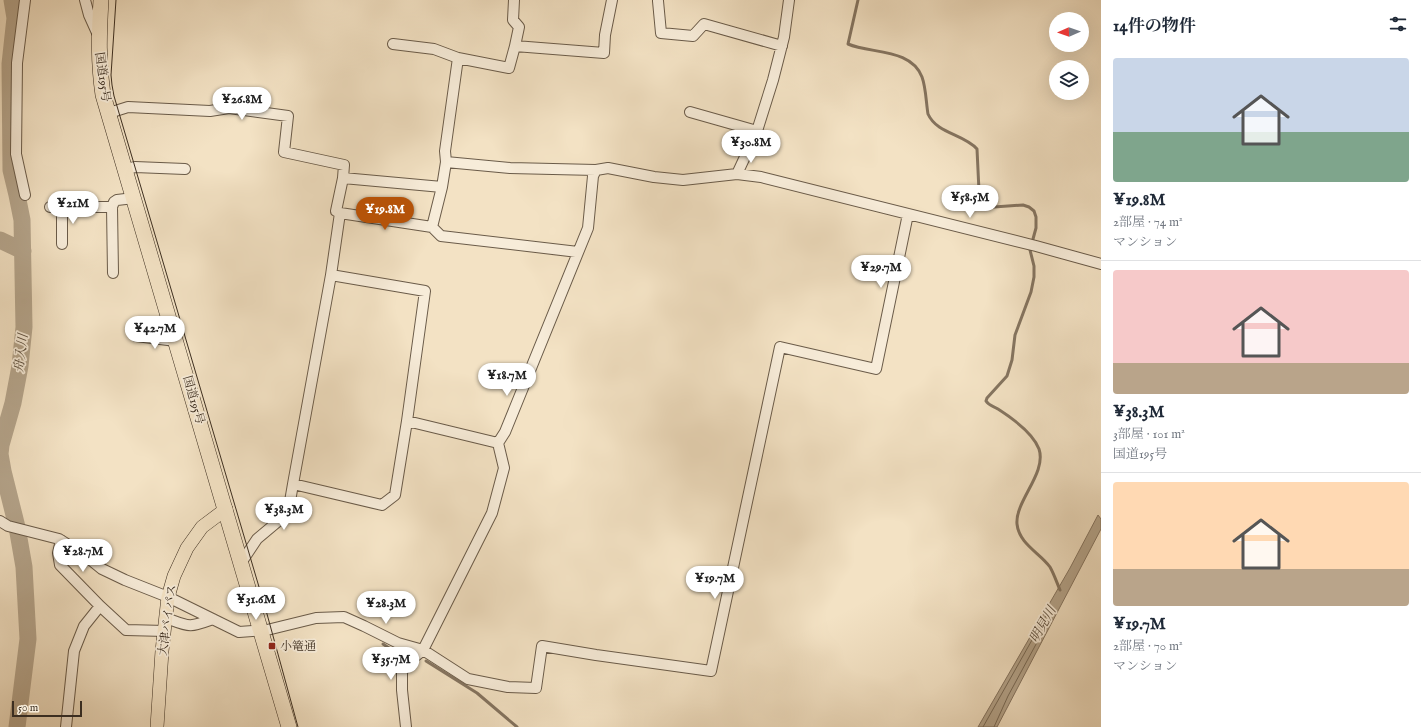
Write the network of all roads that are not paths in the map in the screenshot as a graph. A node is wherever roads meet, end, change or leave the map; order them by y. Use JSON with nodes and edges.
{"nodes":[{"id":1,"x":25,"y":0,"type":"edge"},
{"id":2,"x":85,"y":0,"type":"edge"},
{"id":3,"x":101,"y":0,"type":"edge"},
{"id":4,"x":514,"y":0,"type":"edge"},
{"id":5,"x":612,"y":0,"type":"edge"},
{"id":6,"x":789,"y":0,"type":"edge"},
{"id":7,"x":658,"y":1,"type":"edge"},
{"id":8,"x":98,"y":37,"type":"junction"},
{"id":9,"x":393,"y":44,"type":"dead end"},
{"id":10,"x":516,"y":46,"type":"junction"},
{"id":11,"x":782,"y":46,"type":"junction"},
{"id":12,"x":458,"y":58,"type":"junction"},
{"id":13,"x":690,"y":112,"type":"dead end"},
{"id":14,"x":109,"y":113,"type":"junction"},
{"id":15,"x":757,"y":131,"type":"junction"},
{"id":16,"x":446,"y":162,"type":"junction"},
{"id":17,"x":126,"y":169,"type":"junction"},
{"id":18,"x":185,"y":170,"type":"dead end"},
{"id":19,"x":596,"y":170,"type":"junction"},
{"id":20,"x":737,"y":174,"type":"junction"},
{"id":21,"x":343,"y":178,"type":"junction"},
{"id":22,"x":442,"y":187,"type":"junction"},
{"id":23,"x":25,"y":195,"type":"dead end"},
{"id":24,"x":134,"y":198,"type":"junction"},
{"id":25,"x":112,"y":207,"type":"junction"},
{"id":26,"x":50,"y":208,"type":"dead end"},
{"id":27,"x":62,"y":208,"type":"junction"},
{"id":28,"x":340,"y":213,"type":"junction"},
{"id":29,"x":908,"y":214,"type":"junction"},
{"id":30,"x":432,"y":227,"type":"junction"},
{"id":31,"x":62,"y":244,"type":"dead end"},
{"id":32,"x":578,"y":252,"type":"junction"},
{"id":33,"x":1101,"y":264,"type":"edge"},
{"id":34,"x":114,"y":273,"type":"dead end"},
{"id":35,"x":331,"y":275,"type":"junction"},
{"id":36,"x":136,"y":336,"type":"dead end"},
{"id":37,"x":176,"y":341,"type":"junction"},
{"id":38,"x":407,"y":421,"type":"junction"},
{"id":39,"x":498,"y":443,"type":"junction"},
{"id":40,"x":293,"y":484,"type":"junction"},
{"id":41,"x":226,"y":509,"type":"junction"},
{"id":42,"x":4,"y":524,"type":"edge"},
{"id":43,"x":61,"y":540,"type":"junction"},
{"id":44,"x":241,"y":563,"type":"junction"},
{"id":45,"x":168,"y":597,"type":"junction"},
{"id":46,"x":100,"y":606,"type":"junction"},
{"id":47,"x":166,"y":618,"type":"junction"},
{"id":48,"x":213,"y":619,"type":"junction"},
{"id":49,"x":165,"y":631,"type":"junction"},
{"id":50,"x":261,"y":632,"type":"junction"},
{"id":51,"x":423,"y":650,"type":"junction"},
{"id":52,"x":66,"y":727,"type":"edge"},
{"id":53,"x":157,"y":727,"type":"edge"},
{"id":54,"x":289,"y":727,"type":"edge"},
{"id":55,"x":406,"y":727,"type":"edge"}],
"edges":[{"from":1,"to":23,"type":"street"},
{"from":2,"to":8,"type":"street"},
{"from":3,"to":8,"type":"highway","name":"国道195号"},
{"from":4,"to":10,"type":"street"},
{"from":5,"to":10,"type":"street"},
{"from":6,"to":11,"type":"street"},
{"from":7,"to":11,"type":"street"},
{"from":8,"to":14,"type":"highway","name":"国道195号"},
{"from":9,"to":12,"type":"street"},
{"from":10,"to":12,"type":"street"},
{"from":11,"to":15,"type":"street"},
{"from":12,"to":16,"type":"street"},
{"from":13,"to":15,"type":"street"},
{"from":14,"to":17,"type":"highway","name":"国道195号"},
{"from":14,"to":21,"type":"street"},
{"from":15,"to":20,"type":"street"},
{"from":16,"to":19,"type":"street"},
{"from":16,"to":22,"type":"street"},
{"from":17,"to":18,"type":"street"},
{"from":17,"to":24,"type":"highway","name":"国道195号"},
{"from":19,"to":20,"type":"street"},
{"from":19,"to":32,"type":"street"},
{"from":20,"to":29,"type":"street"},
{"from":21,"to":22,"type":"street"},
{"from":21,"to":28,"type":"street"},
{"from":22,"to":30,"type":"street"},
{"from":24,"to":25,"type":"street"},
{"from":24,"to":37,"type":"highway","name":"国道195号"},
{"from":25,"to":27,"type":"street"},
{"from":25,"to":34,"type":"street"},
{"from":26,"to":27,"type":"street"},
{"from":27,"to":31,"type":"street"},
{"from":28,"to":30,"type":"street"},
{"from":28,"to":35,"type":"street"},
{"from":29,"to":33,"type":"street"},
{"from":29,"to":51,"type":"street"},
{"from":30,"to":32,"type":"street"},
{"from":32,"to":39,"type":"street"},
{"from":35,"to":38,"type":"street"},
{"from":35,"to":40,"type":"street"},
{"from":36,"to":37,"type":"street"},
{"from":37,"to":41,"type":"highway","name":"国道195号"},
{"from":38,"to":39,"type":"street"},
{"from":38,"to":40,"type":"street"},
{"from":39,"to":51,"type":"street"},
{"from":40,"to":44,"type":"street"},
{"from":41,"to":44,"type":"highway","name":"国道195号"},
{"from":41,"to":45,"type":"main road","name":"大津バイパス"},
{"from":42,"to":43,"type":"street"},
{"from":43,"to":45,"type":"street"},
{"from":43,"to":46,"type":"street"},
{"from":44,"to":50,"type":"highway","name":"国道195号"},
{"from":45,"to":47,"type":"main road","name":"大津バイパス"},
{"from":45,"to":48,"type":"street"},
{"from":46,"to":49,"type":"street"},
{"from":46,"to":52,"type":"street"},
{"from":47,"to":48,"type":"street"},
{"from":47,"to":49,"type":"main road","name":"大津バイパス"},
{"from":48,"to":50,"type":"street"},
{"from":49,"to":53,"type":"main road","name":"大津バイパス"},
{"from":50,"to":51,"type":"street"},
{"from":50,"to":54,"type":"highway","name":"国道195号"},
{"from":51,"to":55,"type":"street"}]}
